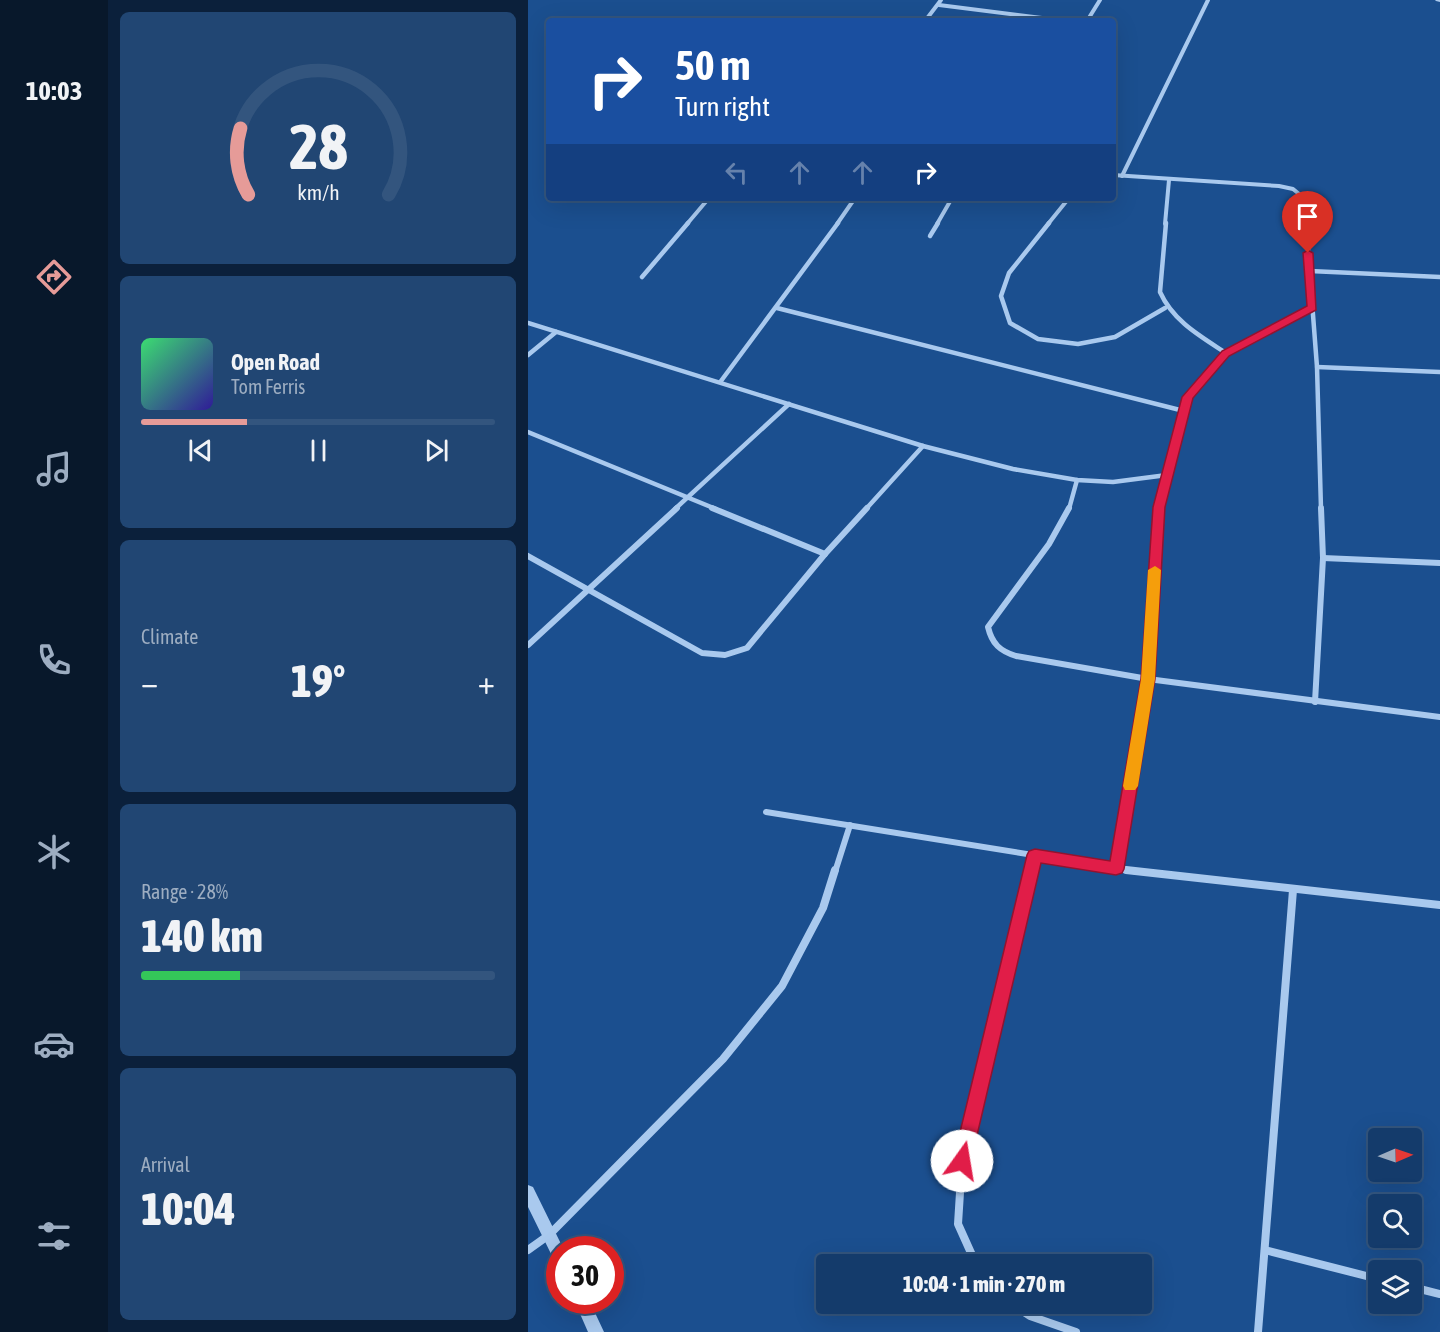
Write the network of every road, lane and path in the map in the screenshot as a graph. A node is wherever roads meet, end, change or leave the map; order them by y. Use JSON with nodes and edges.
{"nodes":[{"id":1,"x":1100,"y":0,"type":"edge"},
{"id":2,"x":1208,"y":0,"type":"edge"},
{"id":3,"x":940,"y":2,"type":"edge"},
{"id":4,"x":927,"y":18,"type":"edge"},
{"id":5,"x":1046,"y":18,"type":"edge"},
{"id":6,"x":1089,"y":18,"type":"edge"},
{"id":7,"x":1116,"y":175,"type":"edge"},
{"id":8,"x":1122,"y":176,"type":"junction"},
{"id":9,"x":1168,"y":180,"type":"junction"},
{"id":10,"x":705,"y":201,"type":"edge"},
{"id":11,"x":853,"y":201,"type":"edge"},
{"id":12,"x":950,"y":201,"type":"edge"},
{"id":13,"x":1067,"y":201,"type":"edge"},
{"id":14,"x":930,"y":236,"type":"dead end"},
{"id":15,"x":1310,"y":271,"type":"junction"},
{"id":16,"x":642,"y":277,"type":"dead end"},
{"id":17,"x":1440,"y":277,"type":"edge"},
{"id":18,"x":1312,"y":307,"type":"junction"},
{"id":19,"x":777,"y":308,"type":"junction"},
{"id":20,"x":1165,"y":308,"type":"junction"},
{"id":21,"x":528,"y":323,"type":"edge"},
{"id":22,"x":556,"y":332,"type":"junction"},
{"id":23,"x":1226,"y":353,"type":"junction"},
{"id":24,"x":528,"y":355,"type":"edge"},
{"id":25,"x":1317,"y":367,"type":"junction"},
{"id":26,"x":1440,"y":372,"type":"edge"},
{"id":27,"x":721,"y":381,"type":"junction"},
{"id":28,"x":789,"y":404,"type":"junction"},
{"id":29,"x":1184,"y":411,"type":"junction"},
{"id":30,"x":528,"y":432,"type":"edge"},
{"id":31,"x":923,"y":446,"type":"junction"},
{"id":32,"x":1167,"y":475,"type":"junction"},
{"id":33,"x":1077,"y":480,"type":"junction"},
{"id":34,"x":688,"y":499,"type":"junction"},
{"id":35,"x":825,"y":554,"type":"junction"},
{"id":36,"x":528,"y":556,"type":"edge"},
{"id":37,"x":1323,"y":558,"type":"junction"},
{"id":38,"x":1440,"y":563,"type":"edge"},
{"id":39,"x":590,"y":589,"type":"junction"},
{"id":40,"x":528,"y":645,"type":"edge"},
{"id":41,"x":1148,"y":679,"type":"junction"},
{"id":42,"x":1315,"y":702,"type":"junction"},
{"id":43,"x":1440,"y":717,"type":"edge"},
{"id":44,"x":766,"y":812,"type":"dead end"},
{"id":45,"x":850,"y":825,"type":"junction"},
{"id":46,"x":1035,"y":855,"type":"junction"},
{"id":47,"x":1116,"y":869,"type":"junction"},
{"id":48,"x":1293,"y":890,"type":"junction"},
{"id":49,"x":1440,"y":904,"type":"edge"},
{"id":50,"x":528,"y":1192,"type":"edge"},
{"id":51,"x":549,"y":1235,"type":"junction"},
{"id":52,"x":528,"y":1250,"type":"edge"},
{"id":53,"x":1265,"y":1250,"type":"junction"},
{"id":54,"x":972,"y":1254,"type":"edge"},
{"id":55,"x":1368,"y":1276,"type":"edge"},
{"id":56,"x":1422,"y":1290,"type":"edge"},
{"id":57,"x":1440,"y":1294,"type":"edge"},
{"id":58,"x":588,"y":1314,"type":"edge"},
{"id":59,"x":1027,"y":1314,"type":"edge"},
{"id":60,"x":596,"y":1332,"type":"edge"},
{"id":61,"x":1076,"y":1332,"type":"edge"},
{"id":62,"x":1258,"y":1332,"type":"edge"}],
"edges":[{"from":1,"to":6,"type":"street"},
{"from":2,"to":8,"type":"street"},
{"from":3,"to":4,"type":"street"},
{"from":3,"to":5,"type":"street"},
{"from":7,"to":8,"type":"street"},
{"from":8,"to":9,"type":"street"},
{"from":9,"to":15,"type":"street"},
{"from":9,"to":20,"type":"street"},
{"from":10,"to":16,"type":"street"},
{"from":11,"to":19,"type":"street"},
{"from":12,"to":14,"type":"street"},
{"from":13,"to":20,"type":"street"},
{"from":15,"to":17,"type":"street"},
{"from":15,"to":18,"type":"street"},
{"from":18,"to":23,"type":"street"},
{"from":18,"to":25,"type":"street"},
{"from":19,"to":27,"type":"street"},
{"from":19,"to":29,"type":"street"},
{"from":20,"to":23,"type":"street"},
{"from":21,"to":22,"type":"street"},
{"from":22,"to":24,"type":"street"},
{"from":22,"to":27,"type":"street"},
{"from":23,"to":29,"type":"street"},
{"from":25,"to":26,"type":"street"},
{"from":25,"to":37,"type":"street"},
{"from":27,"to":28,"type":"street"},
{"from":28,"to":31,"type":"street"},
{"from":28,"to":34,"type":"street"},
{"from":29,"to":32,"type":"street"},
{"from":30,"to":34,"type":"street"},
{"from":31,"to":33,"type":"street"},
{"from":31,"to":35,"type":"street"},
{"from":32,"to":33,"type":"street"},
{"from":32,"to":41,"type":"street"},
{"from":33,"to":41,"type":"street"},
{"from":34,"to":35,"type":"street"},
{"from":34,"to":39,"type":"street"},
{"from":35,"to":39,"type":"street"},
{"from":36,"to":39,"type":"street"},
{"from":37,"to":38,"type":"street"},
{"from":37,"to":42,"type":"street"},
{"from":39,"to":40,"type":"street"},
{"from":41,"to":42,"type":"street"},
{"from":41,"to":47,"type":"street"},
{"from":42,"to":43,"type":"street"},
{"from":44,"to":45,"type":"street"},
{"from":45,"to":46,"type":"street"},
{"from":45,"to":51,"type":"street"},
{"from":46,"to":47,"type":"street"},
{"from":46,"to":54,"type":"street"},
{"from":47,"to":48,"type":"street"},
{"from":48,"to":49,"type":"street"},
{"from":48,"to":53,"type":"street"},
{"from":50,"to":51,"type":"street"},
{"from":51,"to":52,"type":"street"},
{"from":53,"to":55,"type":"street"},
{"from":53,"to":62,"type":"street"},
{"from":56,"to":57,"type":"street"},
{"from":58,"to":60,"type":"street"},
{"from":59,"to":61,"type":"street"}]}
